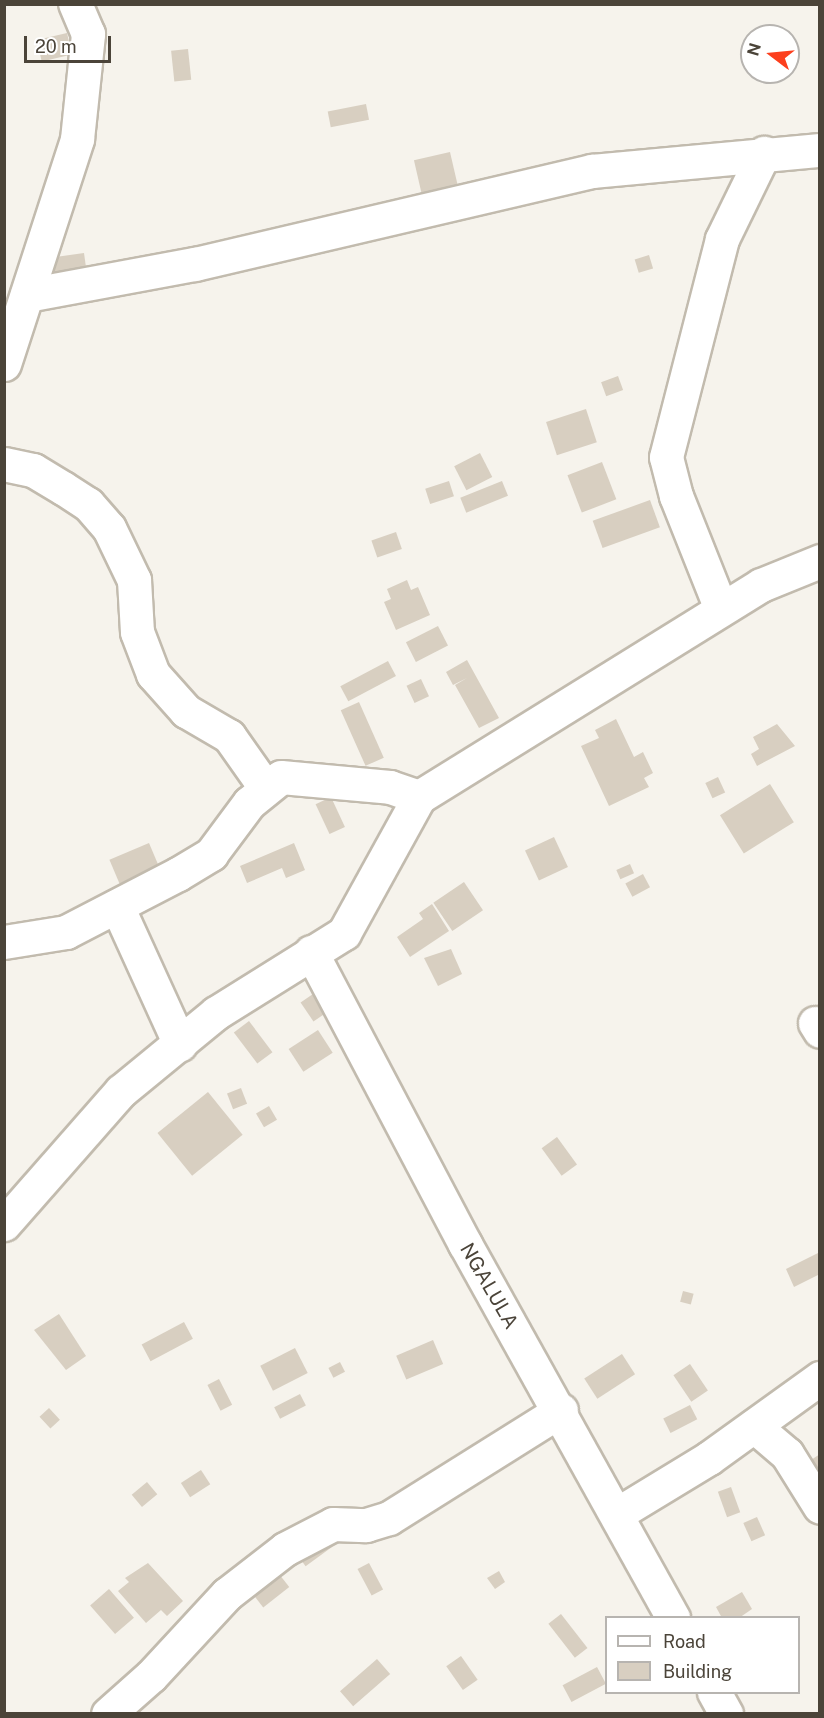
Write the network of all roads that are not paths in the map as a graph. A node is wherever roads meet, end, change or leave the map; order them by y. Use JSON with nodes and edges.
{"nodes":[{"id":1,"x":75,"y":4,"type":"edge"},
{"id":2,"x":819,"y":150,"type":"edge"},
{"id":3,"x":764,"y":153,"type":"junction"},
{"id":4,"x":27,"y":295,"type":"junction"},
{"id":5,"x":7,"y":349,"type":"edge"},
{"id":6,"x":4,"y":465,"type":"edge"},
{"id":7,"x":819,"y":561,"type":"edge"},
{"id":8,"x":721,"y":609,"type":"junction"},
{"id":9,"x":265,"y":787,"type":"junction"},
{"id":10,"x":419,"y":797,"type":"junction"},
{"id":11,"x":117,"y":906,"type":"junction"},
{"id":12,"x":4,"y":942,"type":"edge"},
{"id":13,"x":311,"y":952,"type":"junction"},
{"id":14,"x":180,"y":1044,"type":"junction"},
{"id":15,"x":4,"y":1224,"type":"edge"},
{"id":16,"x":819,"y":1378,"type":"edge"},
{"id":17,"x":561,"y":1410,"type":"junction"},
{"id":18,"x":754,"y":1426,"type":"junction"},
{"id":19,"x":819,"y":1507,"type":"edge"},
{"id":20,"x":617,"y":1514,"type":"junction"},
{"id":21,"x":672,"y":1616,"type":"edge"},
{"id":22,"x":715,"y":1694,"type":"edge"},
{"id":23,"x":108,"y":1713,"type":"edge"},
{"id":24,"x":726,"y":1713,"type":"edge"}],
"edges":[{"from":1,"to":4,"type":"street"},
{"from":2,"to":3,"type":"street"},
{"from":3,"to":4,"type":"street"},
{"from":3,"to":8,"type":"street"},
{"from":4,"to":5,"type":"street"},
{"from":6,"to":9,"type":"street"},
{"from":7,"to":8,"type":"street"},
{"from":8,"to":10,"type":"street"},
{"from":9,"to":10,"type":"street"},
{"from":9,"to":11,"type":"street"},
{"from":10,"to":13,"type":"street"},
{"from":11,"to":12,"type":"street"},
{"from":11,"to":14,"type":"street"},
{"from":13,"to":14,"type":"street"},
{"from":13,"to":17,"type":"street","name":"NGALULA"},
{"from":14,"to":15,"type":"street"},
{"from":16,"to":18,"type":"street"},
{"from":17,"to":20,"type":"street","name":"NGALULA"},
{"from":17,"to":23,"type":"street"},
{"from":18,"to":19,"type":"street"},
{"from":18,"to":20,"type":"street"},
{"from":20,"to":21,"type":"street","name":"NGALULA"},
{"from":22,"to":24,"type":"street"}]}
